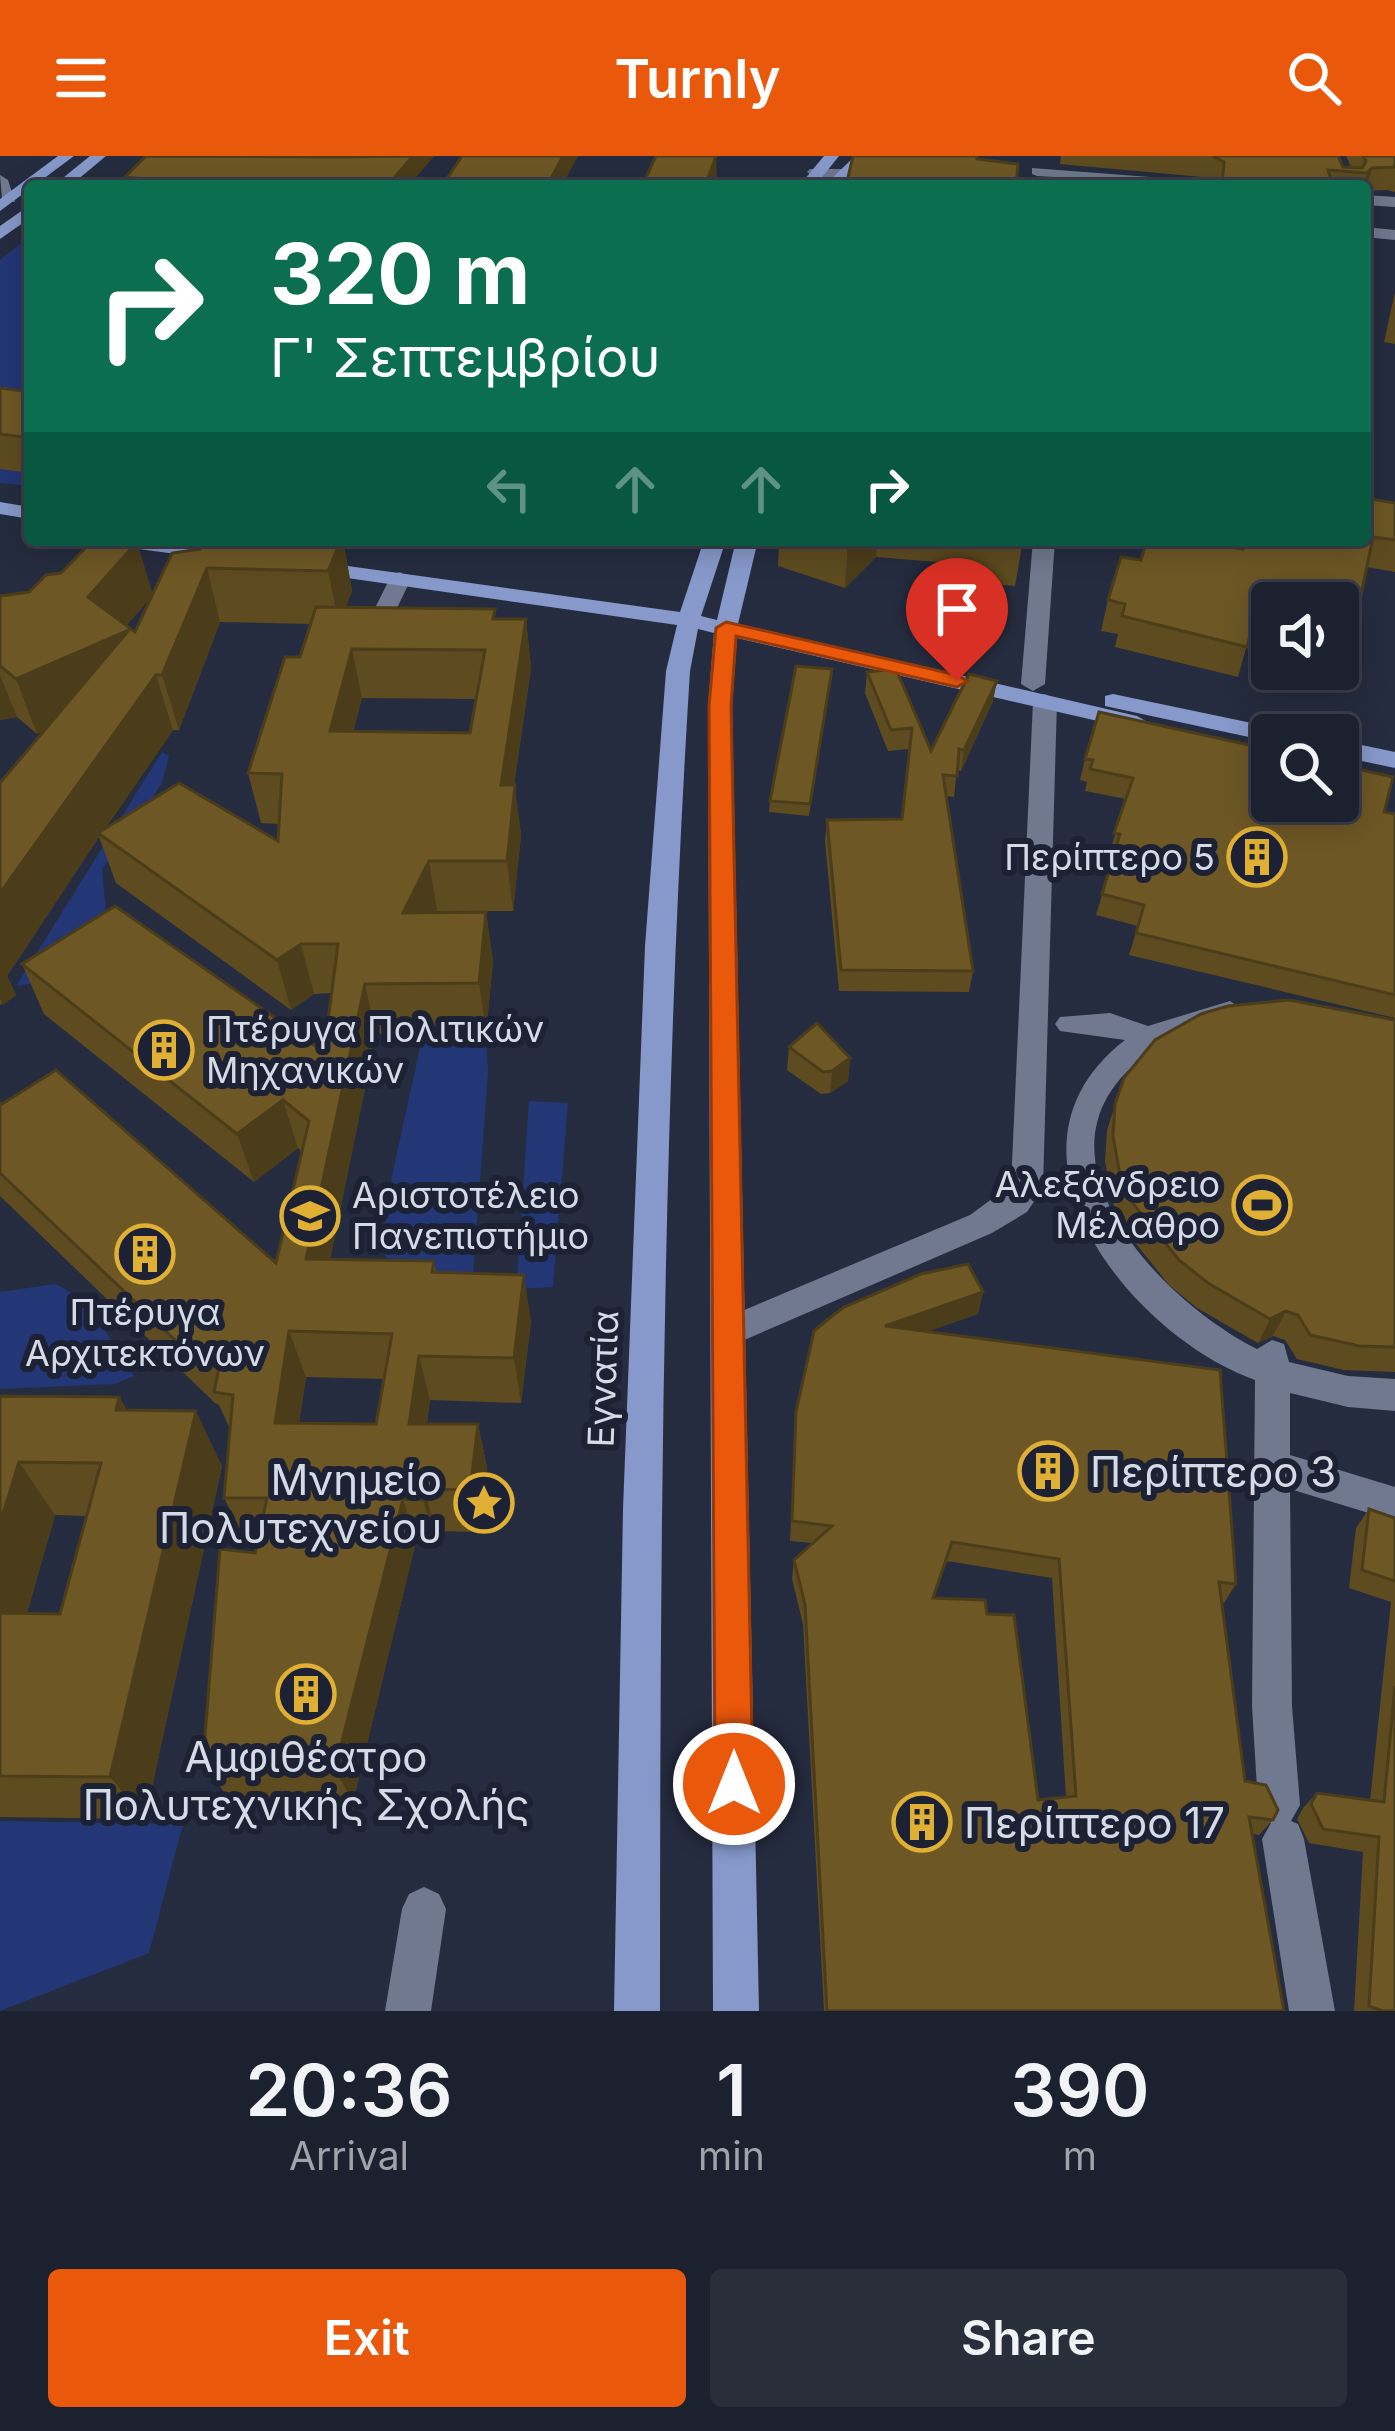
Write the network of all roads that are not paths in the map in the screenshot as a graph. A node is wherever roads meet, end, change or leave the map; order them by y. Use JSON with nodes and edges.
{"nodes":[{"id":1,"x":67,"y":156,"type":"edge"},
{"id":2,"x":99,"y":156,"type":"edge"},
{"id":3,"x":832,"y":156,"type":"edge"},
{"id":4,"x":862,"y":156,"type":"edge"},
{"id":5,"x":1036,"y":171,"type":"edge"},
{"id":6,"x":838,"y":178,"type":"edge"},
{"id":7,"x":811,"y":179,"type":"edge"},
{"id":8,"x":0,"y":180,"type":"edge"},
{"id":9,"x":35,"y":180,"type":"edge"},
{"id":10,"x":69,"y":180,"type":"edge"},
{"id":11,"x":902,"y":180,"type":"edge"},
{"id":12,"x":1136,"y":180,"type":"edge"},
{"id":13,"x":5,"y":203,"type":"edge"},
{"id":14,"x":125,"y":546,"type":"edge"},
{"id":15,"x":714,"y":546,"type":"edge"},
{"id":16,"x":746,"y":546,"type":"edge"},
{"id":17,"x":1044,"y":546,"type":"edge"},
{"id":18,"x":112,"y":571,"type":"edge"},
{"id":19,"x":400,"y":579,"type":"junction"},
{"id":20,"x":385,"y":610,"type":"edge"},
{"id":21,"x":692,"y":612,"type":"junction"},
{"id":22,"x":728,"y":620,"type":"junction"},
{"id":23,"x":1039,"y":693,"type":"junction"},
{"id":24,"x":1251,"y":731,"type":"edge"},
{"id":25,"x":1251,"y":748,"type":"edge"},
{"id":26,"x":1359,"y":752,"type":"edge"},
{"id":27,"x":1395,"y":760,"type":"edge"},
{"id":28,"x":1359,"y":772,"type":"edge"},
{"id":29,"x":1395,"y":780,"type":"edge"},
{"id":30,"x":1272,"y":1009,"type":"edge"},
{"id":31,"x":1070,"y":1024,"type":"dead end"},
{"id":32,"x":1150,"y":1038,"type":"junction"},
{"id":33,"x":730,"y":1331,"type":"junction"},
{"id":34,"x":1272,"y":1361,"type":"junction"},
{"id":35,"x":1395,"y":1395,"type":"edge"},
{"id":36,"x":1271,"y":1466,"type":"junction"},
{"id":37,"x":1395,"y":1504,"type":"edge"},
{"id":38,"x":424,"y":1909,"type":"dead end"},
{"id":39,"x":408,"y":2011,"type":"edge"},
{"id":40,"x":637,"y":2011,"type":"edge"},
{"id":41,"x":736,"y":2011,"type":"edge"},
{"id":42,"x":1312,"y":2011,"type":"edge"}],
"edges":[{"from":1,"to":9,"type":"main road"},
{"from":2,"to":10,"type":"main road"},
{"from":3,"to":7,"type":"main road"},
{"from":4,"to":6,"type":"main road"},
{"from":5,"to":12,"type":"street"},
{"from":6,"to":7,"type":"street"},
{"from":6,"to":11,"type":"street"},
{"from":8,"to":13,"type":"street"},
{"from":14,"to":18,"type":"street"},
{"from":15,"to":21,"type":"main road","name":"Εγνατία"},
{"from":16,"to":22,"type":"main road"},
{"from":17,"to":23,"type":"street"},
{"from":19,"to":20,"type":"street"},
{"from":19,"to":21,"type":"main road"},
{"from":19,"to":21,"type":"main road"},
{"from":21,"to":22,"type":"main road"},
{"from":21,"to":40,"type":"main road","name":"Εγνατία"},
{"from":22,"to":23,"type":"main road"},
{"from":22,"to":33,"type":"main road"},
{"from":23,"to":24,"type":"main road"},
{"from":23,"to":25,"type":"main road"},
{"from":23,"to":33,"type":"street"},
{"from":26,"to":27,"type":"main road"},
{"from":28,"to":29,"type":"main road"},
{"from":30,"to":32,"type":"street"},
{"from":31,"to":32,"type":"street"},
{"from":32,"to":34,"type":"street"},
{"from":33,"to":41,"type":"main road"},
{"from":34,"to":35,"type":"street"},
{"from":34,"to":36,"type":"street"},
{"from":36,"to":37,"type":"street"},
{"from":36,"to":42,"type":"street"},
{"from":38,"to":39,"type":"street"}]}
